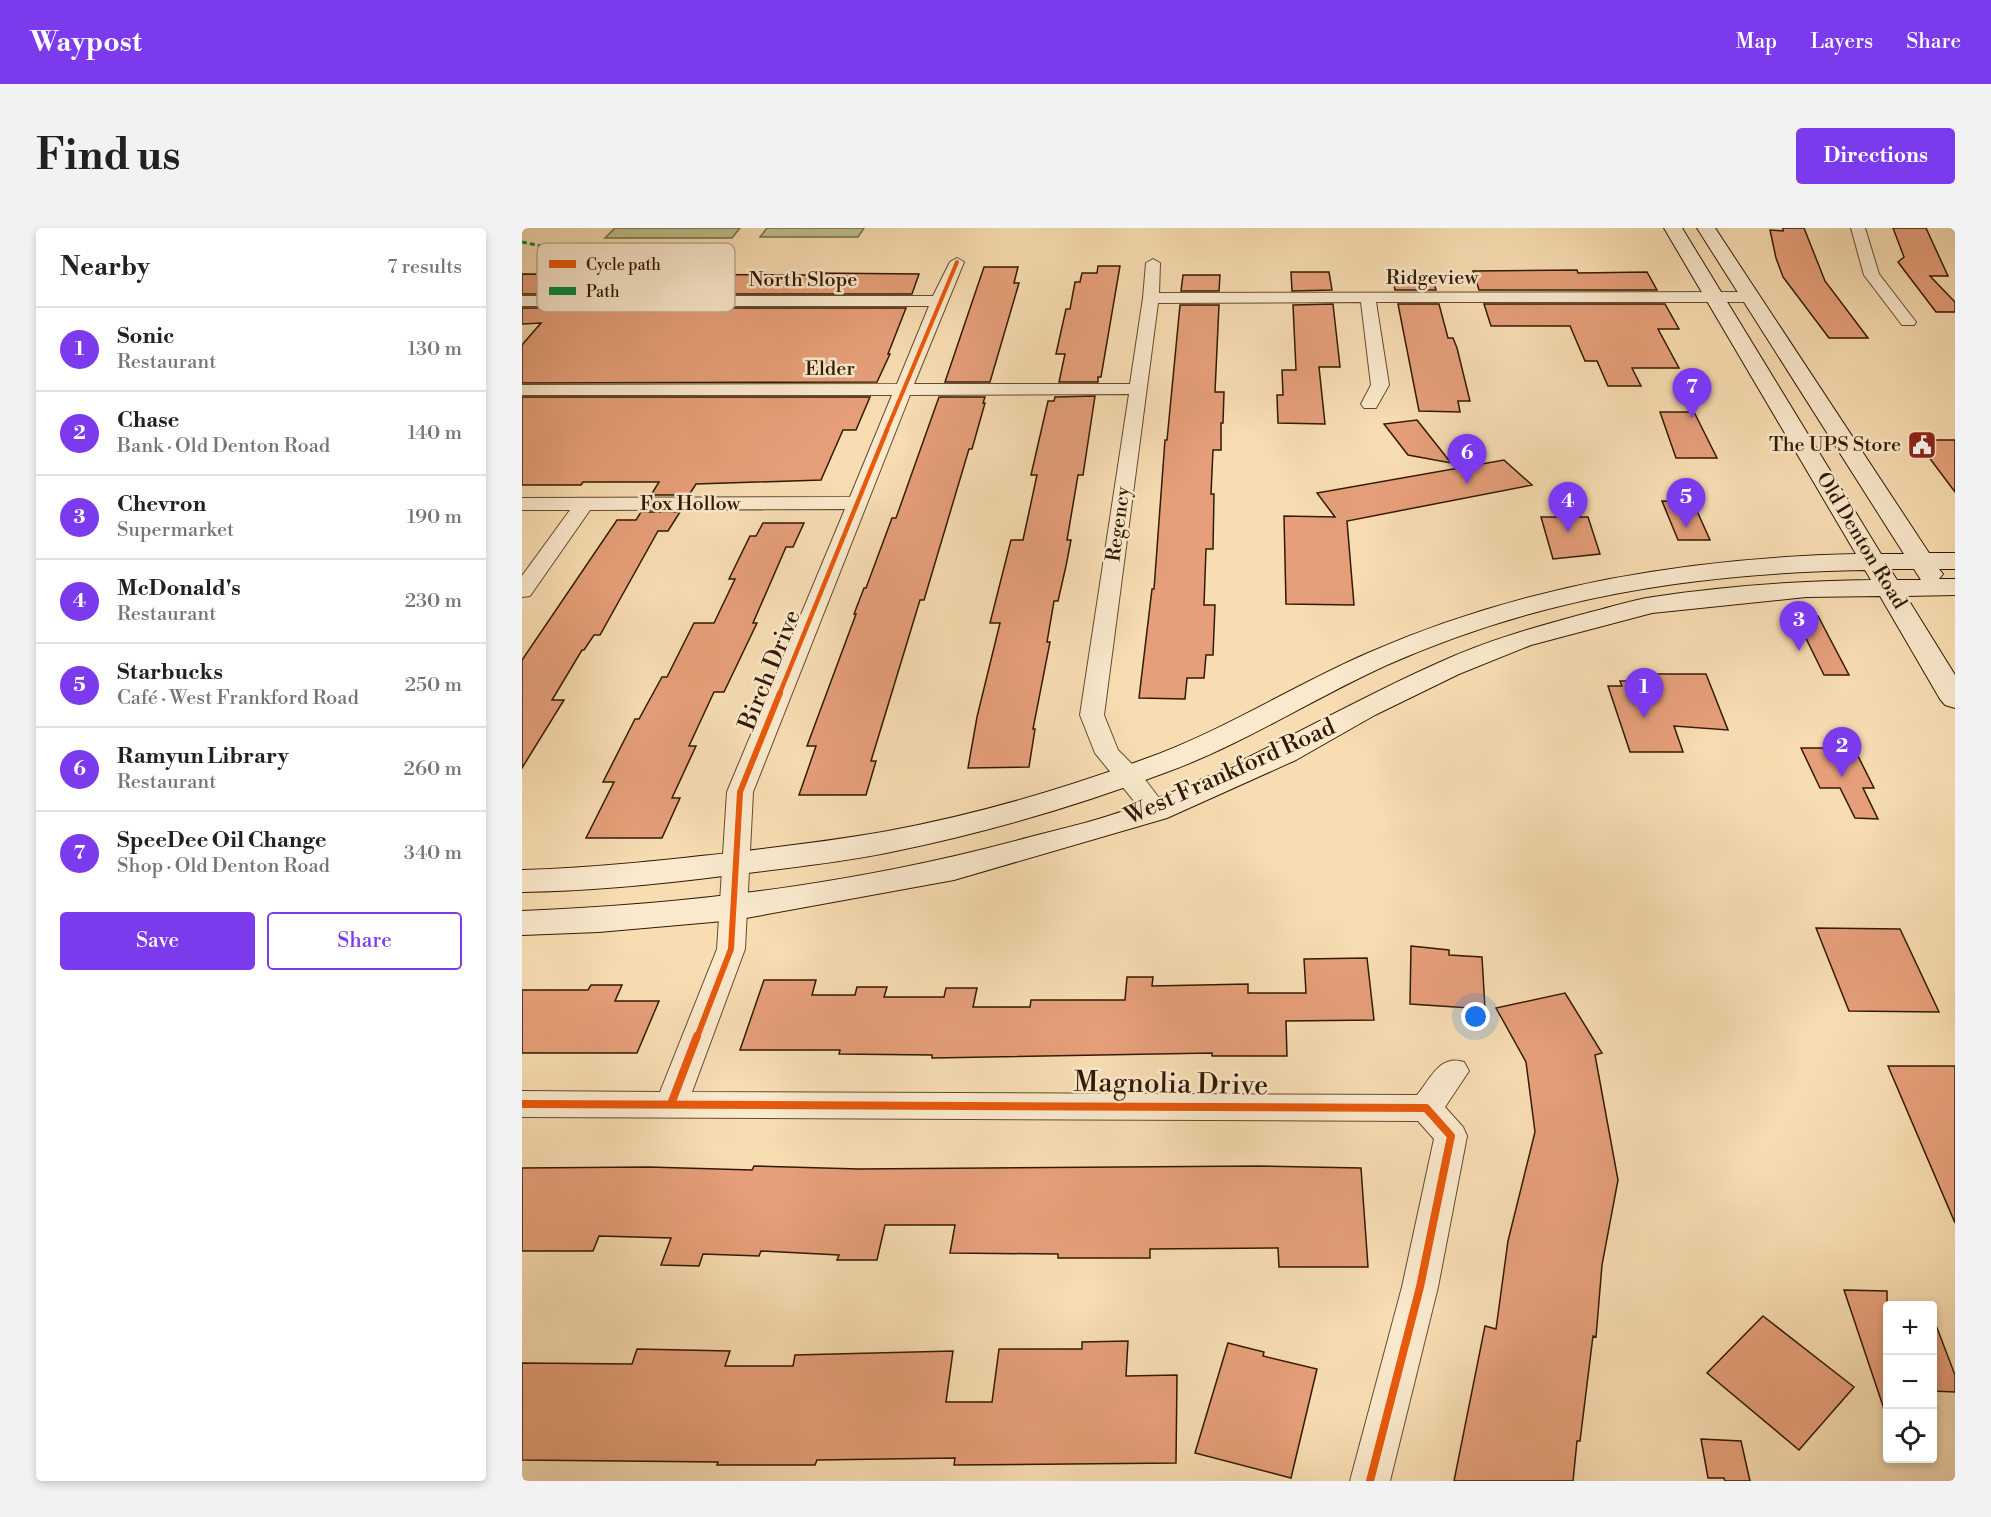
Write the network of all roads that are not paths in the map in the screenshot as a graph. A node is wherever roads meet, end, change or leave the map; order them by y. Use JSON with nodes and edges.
{"nodes":[{"id":1,"x":1674,"y":228,"type":"edge"},
{"id":2,"x":1706,"y":228,"type":"edge"},
{"id":3,"x":1858,"y":228,"type":"edge"},
{"id":4,"x":957,"y":262,"type":"dead end"},
{"id":5,"x":1154,"y":263,"type":"dead end"},
{"id":6,"x":1714,"y":297,"type":"junction"},
{"id":7,"x":1752,"y":297,"type":"junction"},
{"id":8,"x":1151,"y":298,"type":"junction"},
{"id":9,"x":1368,"y":299,"type":"junction"},
{"id":10,"x":735,"y":301,"type":"edge"},
{"id":11,"x":939,"y":301,"type":"junction"},
{"id":12,"x":1908,"y":322,"type":"dead end"},
{"id":13,"x":1766,"y":384,"type":"junction"},
{"id":14,"x":1805,"y":384,"type":"junction"},
{"id":15,"x":1138,"y":389,"type":"junction"},
{"id":16,"x":522,"y":390,"type":"edge"},
{"id":17,"x":905,"y":390,"type":"junction"},
{"id":18,"x":1370,"y":404,"type":"dead end"},
{"id":19,"x":858,"y":503,"type":"junction"},
{"id":20,"x":522,"y":504,"type":"edge"},
{"id":21,"x":583,"y":504,"type":"junction"},
{"id":22,"x":1920,"y":561,"type":"junction"},
{"id":23,"x":1955,"y":561,"type":"edge"},
{"id":24,"x":1874,"y":562,"type":"junction"},
{"id":25,"x":1890,"y":587,"type":"junction"},
{"id":26,"x":522,"y":591,"type":"edge"},
{"id":27,"x":1950,"y":594,"type":"edge"},
{"id":28,"x":1955,"y":699,"type":"edge"},
{"id":29,"x":1128,"y":775,"type":"junction"},
{"id":30,"x":1156,"y":811,"type":"junction"},
{"id":31,"x":737,"y":863,"type":"junction"},
{"id":32,"x":522,"y":881,"type":"edge"},
{"id":33,"x":735,"y":908,"type":"junction"},
{"id":34,"x":522,"y":923,"type":"edge"},
{"id":35,"x":1453,"y":1071,"type":"dead end"},
{"id":36,"x":522,"y":1104,"type":"edge"},
{"id":37,"x":671,"y":1104,"type":"junction"},
{"id":38,"x":1426,"y":1108,"type":"junction"},
{"id":39,"x":1370,"y":1481,"type":"edge"}],
"edges":[{"from":1,"to":6,"type":"main road","name":"Old Denton Road"},
{"from":2,"to":7,"type":"main road","name":"Old Denton Road"},
{"from":3,"to":12,"type":"street"},
{"from":4,"to":11,"type":"street","name":"Birch Drive"},
{"from":5,"to":8,"type":"street","name":"Regency"},
{"from":6,"to":7,"type":"street","name":"Ridgeview"},
{"from":6,"to":9,"type":"street","name":"Ridgeview"},
{"from":6,"to":13,"type":"main road","name":"Old Denton Road"},
{"from":7,"to":14,"type":"main road","name":"Old Denton Road"},
{"from":8,"to":9,"type":"street","name":"Ridgeview"},
{"from":8,"to":15,"type":"street","name":"Regency"},
{"from":9,"to":18,"type":"street"},
{"from":10,"to":11,"type":"street","name":"North Slope"},
{"from":11,"to":17,"type":"street","name":"Birch Drive"},
{"from":13,"to":14,"type":"main road"},
{"from":13,"to":24,"type":"main road","name":"Old Denton Road"},
{"from":14,"to":22,"type":"main road","name":"Old Denton Road"},
{"from":15,"to":17,"type":"street","name":"Elder"},
{"from":15,"to":29,"type":"street","name":"Regency"},
{"from":16,"to":17,"type":"street","name":"Elder"},
{"from":17,"to":19,"type":"street","name":"Birch Drive"},
{"from":19,"to":21,"type":"street","name":"Fox Hollow"},
{"from":19,"to":31,"type":"street","name":"Birch Drive"},
{"from":20,"to":21,"type":"street","name":"Fox Hollow"},
{"from":21,"to":26,"type":"street"},
{"from":22,"to":23,"type":"main road","name":"West Frankford Road"},
{"from":22,"to":24,"type":"main road","name":"West Frankford Road"},
{"from":22,"to":27,"type":"main road","name":"Old Denton Road"},
{"from":24,"to":25,"type":"main road","name":"Old Denton Road"},
{"from":24,"to":29,"type":"main road","name":"West Frankford Road"},
{"from":25,"to":27,"type":"main road","name":"West Frankford Road"},
{"from":25,"to":28,"type":"main road","name":"Old Denton Road"},
{"from":25,"to":30,"type":"main road","name":"West Frankford Road"},
{"from":29,"to":30,"type":"street","name":"Regency"},
{"from":29,"to":31,"type":"main road","name":"West Frankford Road"},
{"from":30,"to":33,"type":"main road","name":"West Frankford Road"},
{"from":31,"to":32,"type":"main road","name":"West Frankford Road"},
{"from":31,"to":33,"type":"street","name":"Birch Drive"},
{"from":33,"to":34,"type":"main road","name":"West Frankford Road"},
{"from":33,"to":37,"type":"street","name":"Birch Drive"},
{"from":35,"to":38,"type":"street"},
{"from":36,"to":37,"type":"street","name":"Magnolia Drive"},
{"from":37,"to":38,"type":"street","name":"Magnolia Drive"},
{"from":38,"to":39,"type":"street"}]}
